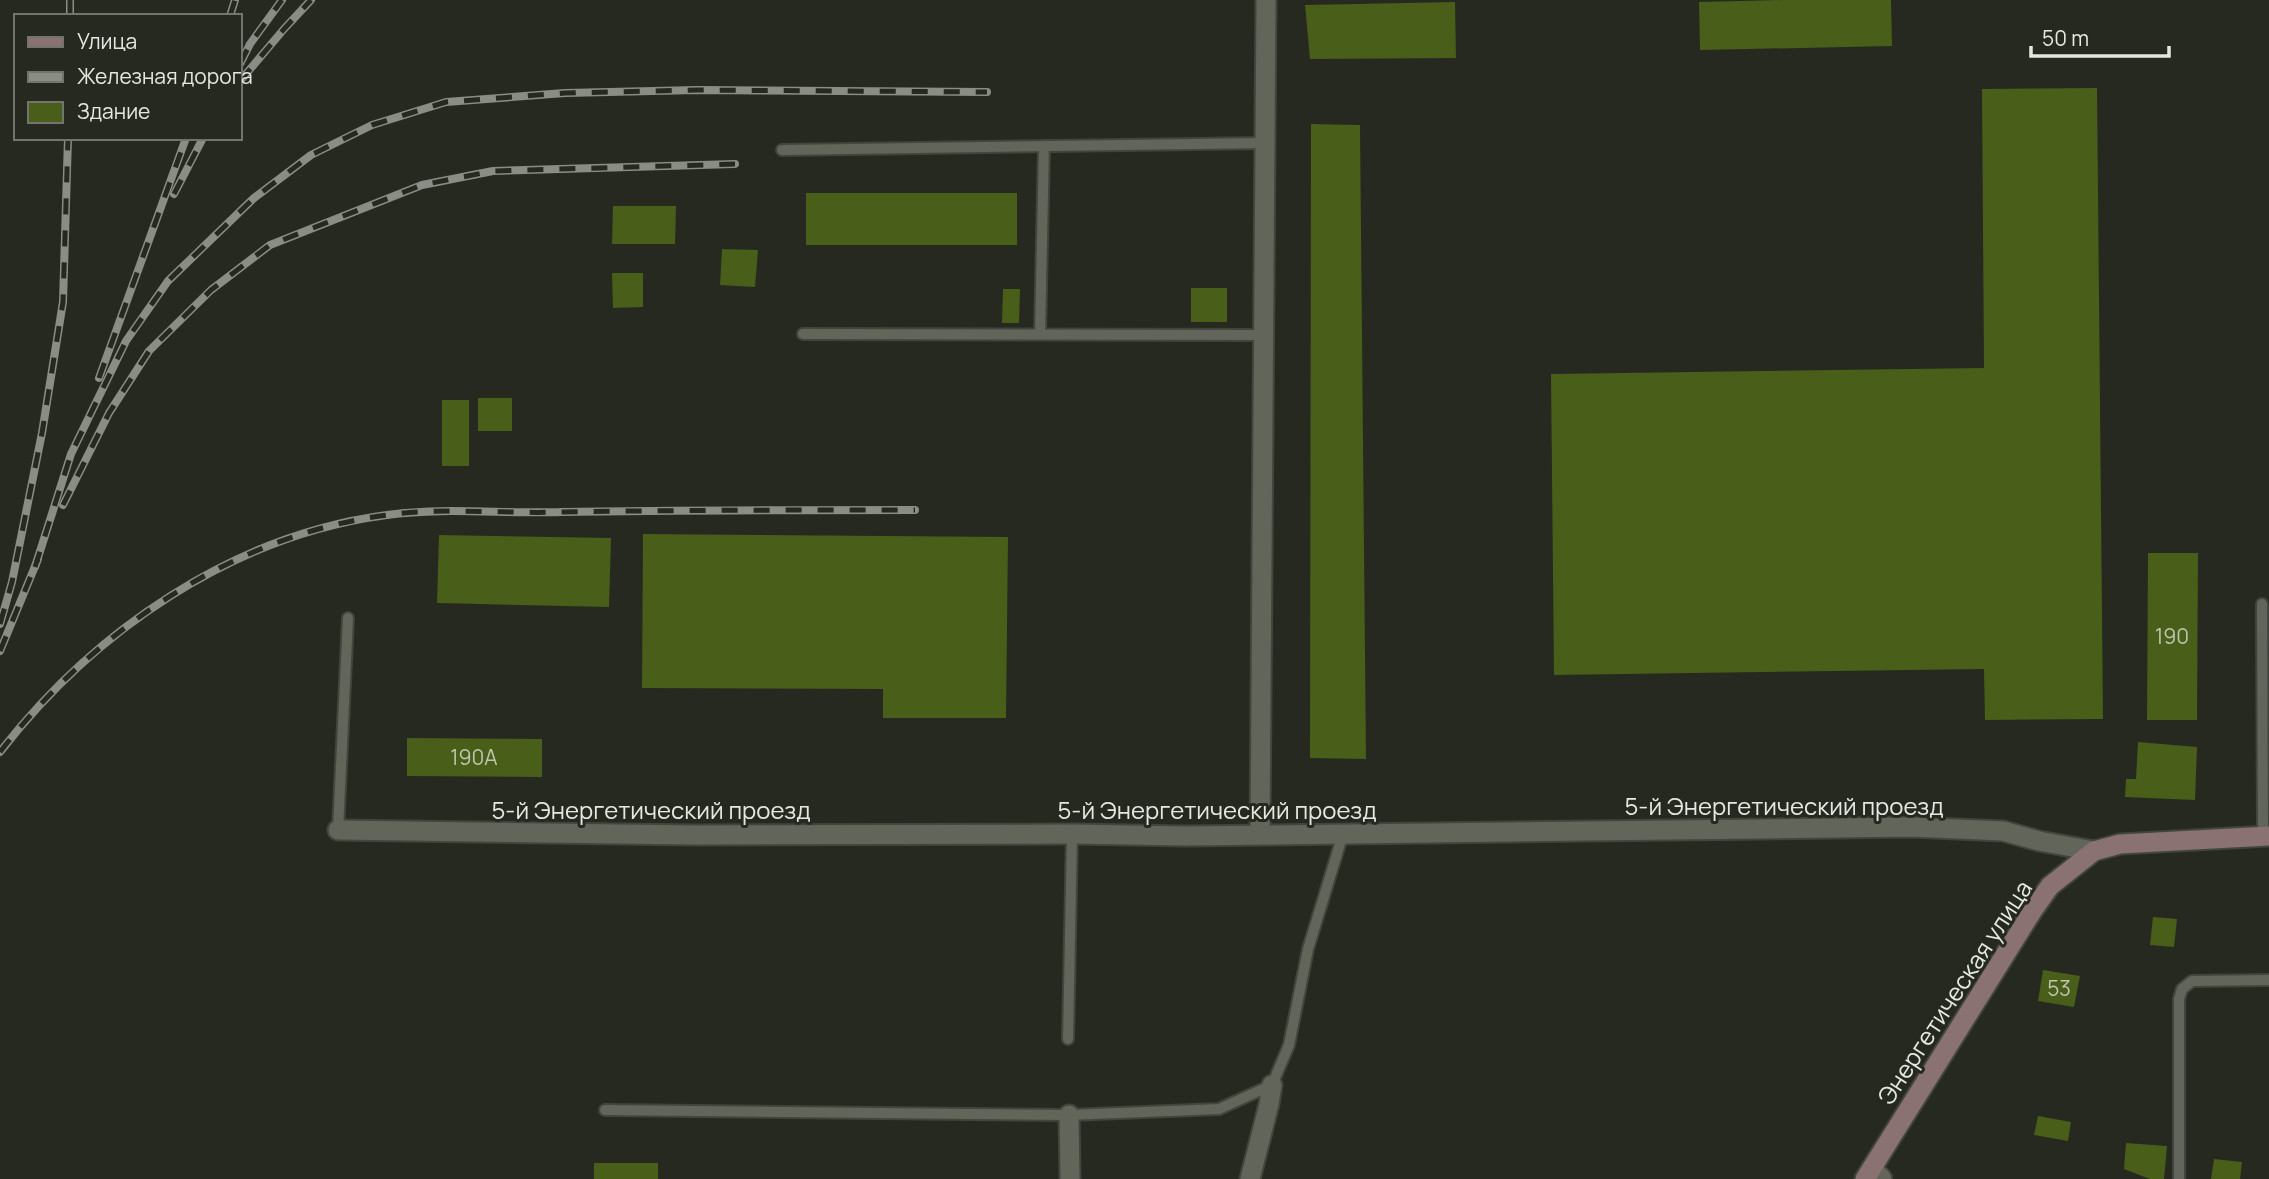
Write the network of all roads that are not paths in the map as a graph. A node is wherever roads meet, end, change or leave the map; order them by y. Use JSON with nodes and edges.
{"nodes":[{"id":1,"x":1266,"y":0,"type":"edge"},
{"id":2,"x":1265,"y":143,"type":"junction"},
{"id":3,"x":1044,"y":146,"type":"junction"},
{"id":4,"x":782,"y":150,"type":"dead end"},
{"id":5,"x":803,"y":334,"type":"dead end"},
{"id":6,"x":1040,"y":334,"type":"junction"},
{"id":7,"x":1263,"y":335,"type":"junction"},
{"id":8,"x":2262,"y":604,"type":"dead end"},
{"id":9,"x":348,"y":618,"type":"dead end"},
{"id":10,"x":338,"y":830,"type":"joint"},
{"id":11,"x":1072,"y":834,"type":"junction"},
{"id":12,"x":1260,"y":834,"type":"junction"},
{"id":13,"x":1343,"y":834,"type":"junction"},
{"id":14,"x":2266,"y":836,"type":"edge"},
{"id":15,"x":2094,"y":851,"type":"junction"},
{"id":16,"x":2269,"y":980,"type":"edge"},
{"id":17,"x":1068,"y":1038,"type":"dead end"},
{"id":18,"x":1272,"y":1085,"type":"junction"},
{"id":19,"x":605,"y":1110,"type":"dead end"},
{"id":20,"x":1069,"y":1115,"type":"junction"},
{"id":21,"x":1873,"y":1175,"type":"edge"},
{"id":22,"x":1070,"y":1179,"type":"edge"},
{"id":23,"x":1250,"y":1179,"type":"edge"},
{"id":24,"x":2179,"y":1179,"type":"edge"}],
"edges":[{"from":1,"to":2,"type":"street"},
{"from":2,"to":3,"type":"lane"},
{"from":2,"to":7,"type":"street"},
{"from":3,"to":4,"type":"lane"},
{"from":3,"to":6,"type":"lane"},
{"from":5,"to":6,"type":"lane"},
{"from":6,"to":7,"type":"lane"},
{"from":7,"to":12,"type":"street"},
{"from":8,"to":14,"type":"lane"},
{"from":9,"to":10,"type":"lane"},
{"from":10,"to":11,"type":"street","name":"5-й Энергетический проезд"},
{"from":11,"to":12,"type":"street","name":"5-й Энергетический проезд"},
{"from":11,"to":17,"type":"lane"},
{"from":12,"to":13,"type":"street","name":"5-й Энергетический проезд"},
{"from":13,"to":15,"type":"street","name":"5-й Энергетический проезд"},
{"from":13,"to":18,"type":"lane"},
{"from":14,"to":15,"type":"main road","name":"Энергетическая улица"},
{"from":15,"to":21,"type":"main road","name":"Энергетическая улица"},
{"from":16,"to":24,"type":"lane"},
{"from":18,"to":20,"type":"lane"},
{"from":18,"to":23,"type":"street"},
{"from":19,"to":20,"type":"lane"},
{"from":20,"to":22,"type":"street"}]}
